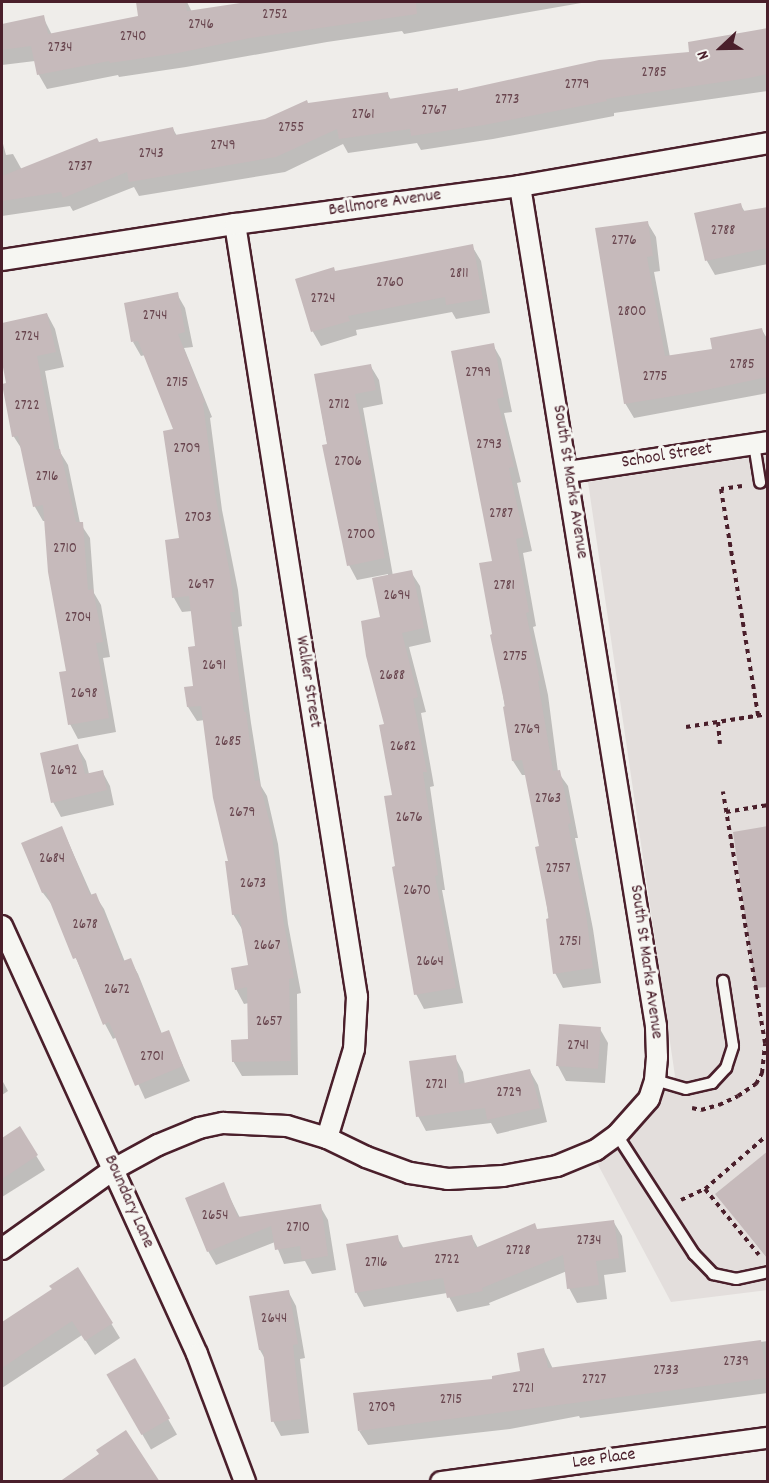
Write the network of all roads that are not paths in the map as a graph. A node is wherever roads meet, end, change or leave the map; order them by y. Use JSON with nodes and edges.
{"nodes":[{"id":1,"x":768,"y":143,"type":"edge"},
{"id":2,"x":520,"y":186,"type":"junction"},
{"id":3,"x":235,"y":224,"type":"junction"},
{"id":4,"x":2,"y":260,"type":"edge"},
{"id":5,"x":761,"y":443,"type":"edge"},
{"id":6,"x":567,"y":472,"type":"junction"},
{"id":7,"x":760,"y":483,"type":"road end"},
{"id":8,"x":2,"y":926,"type":"edge"},
{"id":9,"x":723,"y":981,"type":"dead end"},
{"id":10,"x":655,"y":1080,"type":"junction"},
{"id":11,"x":617,"y":1135,"type":"junction"},
{"id":12,"x":327,"y":1138,"type":"junction"},
{"id":13,"x":114,"y":1169,"type":"junction"},
{"id":14,"x":2,"y":1249,"type":"edge"},
{"id":15,"x":768,"y":1272,"type":"edge"},
{"id":16,"x":768,"y":1438,"type":"edge"},
{"id":17,"x":245,"y":1482,"type":"edge"},
{"id":18,"x":441,"y":1482,"type":"edge"}],
"edges":[{"from":1,"to":2,"type":"street","name":"Bellmore Avenue"},
{"from":2,"to":3,"type":"street","name":"Bellmore Avenue"},
{"from":2,"to":6,"type":"street","name":"South St Marks Avenue"},
{"from":3,"to":4,"type":"street","name":"Bellmore Avenue"},
{"from":3,"to":12,"type":"street","name":"Walker Street"},
{"from":5,"to":6,"type":"street","name":"School Street"},
{"from":5,"to":7,"type":"lane"},
{"from":6,"to":10,"type":"street","name":"South St Marks Avenue"},
{"from":8,"to":13,"type":"street","name":"Boundary Lane"},
{"from":9,"to":10,"type":"lane"},
{"from":10,"to":11,"type":"street","name":"South St Marks Avenue"},
{"from":11,"to":12,"type":"street","name":"South St Marks Avenue"},
{"from":11,"to":15,"type":"lane"},
{"from":12,"to":13,"type":"street","name":"South St Marks Avenue"},
{"from":13,"to":14,"type":"street","name":"South St Marks Avenue"},
{"from":13,"to":17,"type":"street","name":"Boundary Lane"},
{"from":16,"to":18,"type":"street","name":"Lee Place"}]}
